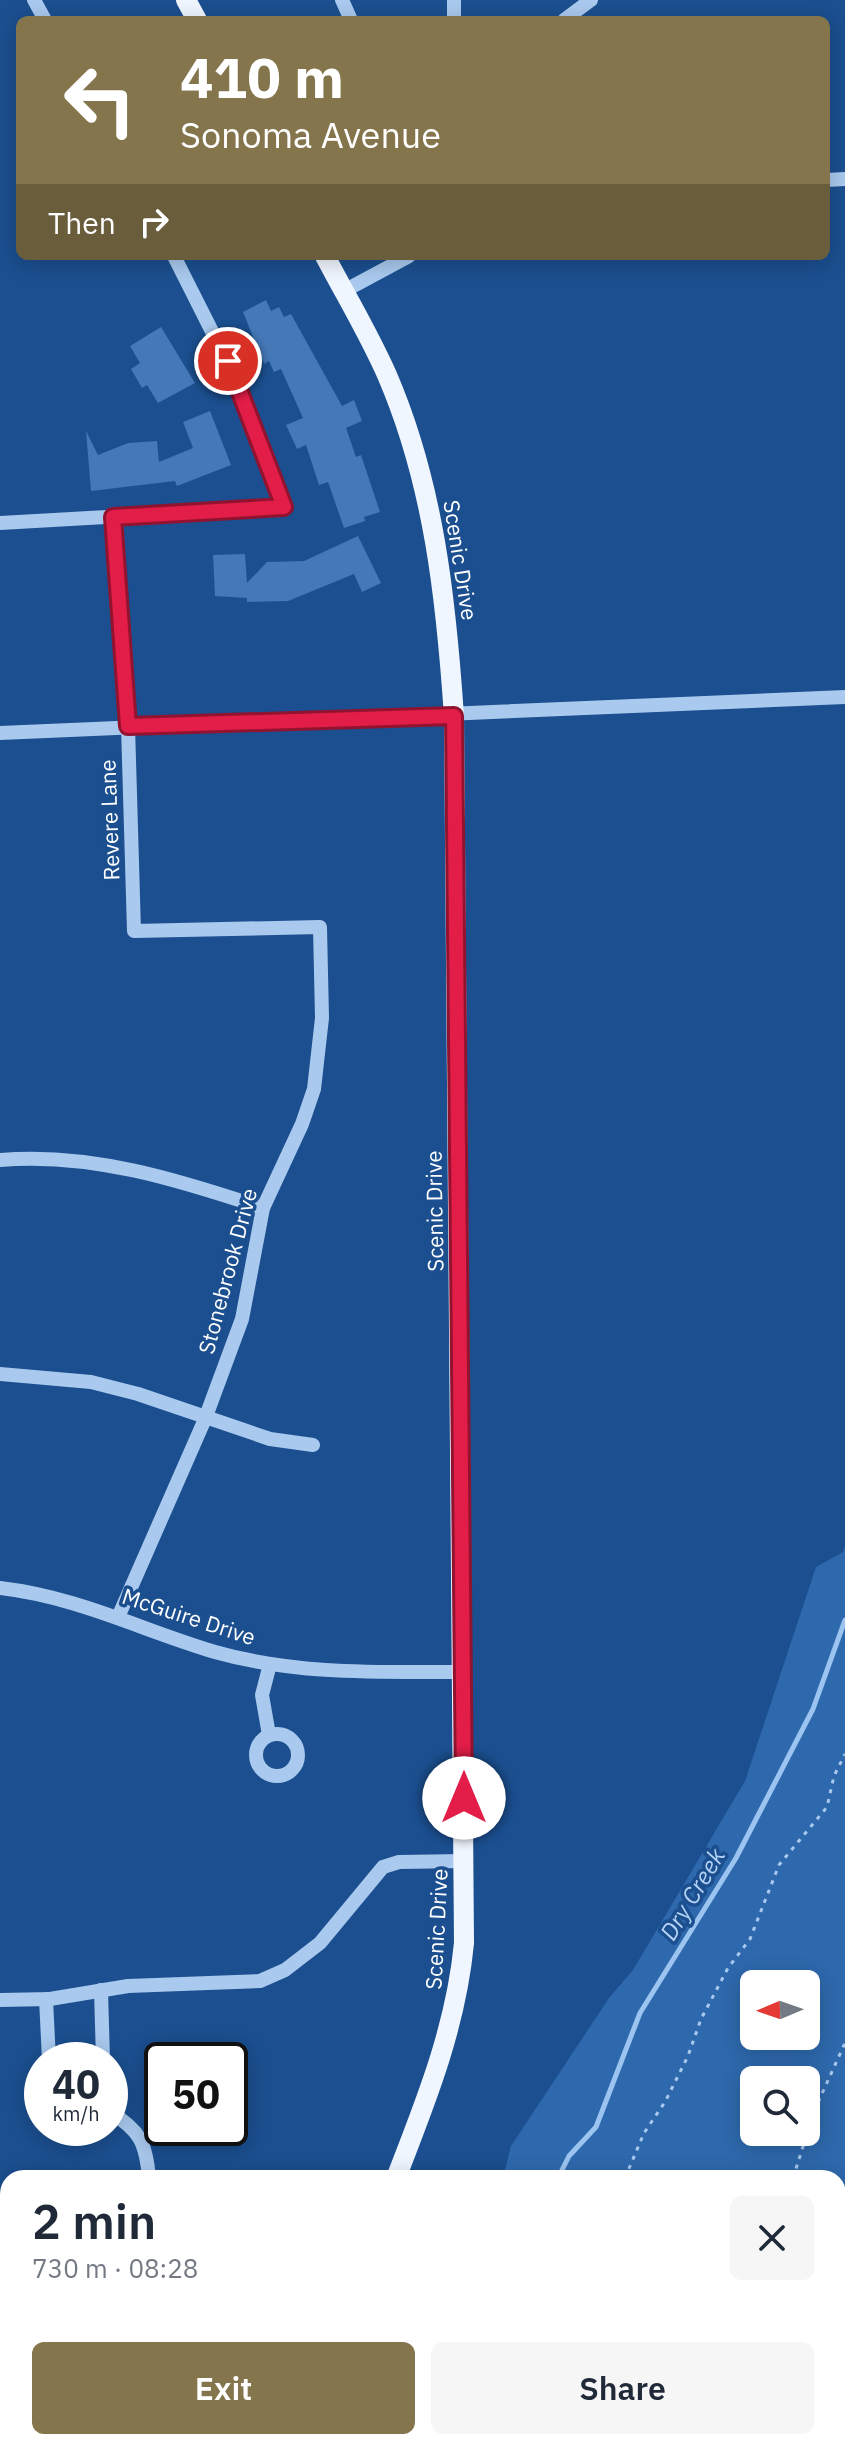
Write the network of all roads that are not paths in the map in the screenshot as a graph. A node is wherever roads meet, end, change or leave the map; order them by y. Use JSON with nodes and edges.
{"nodes":[{"id":1,"x":591,"y":0,"type":"edge"},
{"id":2,"x":569,"y":16,"type":"edge"},
{"id":3,"x":176,"y":260,"type":"edge"},
{"id":4,"x":327,"y":260,"type":"edge"},
{"id":5,"x":402,"y":260,"type":"edge"},
{"id":6,"x":344,"y":291,"type":"junction"},
{"id":7,"x":113,"y":517,"type":"junction"},
{"id":8,"x":0,"y":523,"type":"edge"},
{"id":9,"x":845,"y":697,"type":"edge"},
{"id":10,"x":454,"y":716,"type":"junction"},
{"id":11,"x":128,"y":726,"type":"junction"},
{"id":12,"x":0,"y":733,"type":"edge"},
{"id":13,"x":320,"y":927,"type":"joint"},
{"id":14,"x":0,"y":1160,"type":"edge"},
{"id":15,"x":263,"y":1208,"type":"junction"},
{"id":16,"x":0,"y":1374,"type":"edge"},
{"id":17,"x":205,"y":1419,"type":"junction"},
{"id":18,"x":313,"y":1445,"type":"dead end"},
{"id":19,"x":0,"y":1588,"type":"edge"},
{"id":20,"x":119,"y":1615,"type":"junction"},
{"id":21,"x":270,"y":1664,"type":"junction"},
{"id":22,"x":463,"y":1672,"type":"junction"},
{"id":23,"x":269,"y":1735,"type":"dead end"},
{"id":24,"x":464,"y":1861,"type":"junction"},
{"id":25,"x":101,"y":1990,"type":"junction"},
{"id":26,"x":46,"y":1999,"type":"junction"},
{"id":27,"x":0,"y":2000,"type":"edge"},
{"id":28,"x":48,"y":2042,"type":"edge"},
{"id":29,"x":102,"y":2042,"type":"edge"},
{"id":30,"x":128,"y":2122,"type":"edge"},
{"id":31,"x":148,"y":2170,"type":"edge"},
{"id":32,"x":399,"y":2170,"type":"edge"}],
"edges":[{"from":1,"to":2,"type":"street"},
{"from":3,"to":7,"type":"street"},
{"from":4,"to":6,"type":"main road","name":"Scenic Drive"},
{"from":5,"to":6,"type":"street"},
{"from":6,"to":10,"type":"main road","name":"Scenic Drive"},
{"from":7,"to":8,"type":"street"},
{"from":7,"to":11,"type":"street","name":"Revere Lane"},
{"from":9,"to":10,"type":"street"},
{"from":10,"to":11,"type":"street"},
{"from":10,"to":22,"type":"main road","name":"Scenic Drive"},
{"from":11,"to":12,"type":"street"},
{"from":11,"to":13,"type":"street","name":"Revere Lane"},
{"from":13,"to":15,"type":"street","name":"Stonebrook Drive"},
{"from":14,"to":15,"type":"street"},
{"from":15,"to":17,"type":"street","name":"Stonebrook Drive"},
{"from":16,"to":17,"type":"street"},
{"from":17,"to":18,"type":"street"},
{"from":17,"to":20,"type":"street","name":"Stonebrook Drive"},
{"from":19,"to":20,"type":"street","name":"McGuire Drive"},
{"from":20,"to":21,"type":"street","name":"McGuire Drive"},
{"from":21,"to":22,"type":"street","name":"McGuire Drive"},
{"from":21,"to":23,"type":"street"},
{"from":22,"to":24,"type":"main road","name":"Scenic Drive"},
{"from":24,"to":25,"type":"street"},
{"from":24,"to":32,"type":"main road","name":"Scenic Drive"},
{"from":25,"to":26,"type":"street"},
{"from":25,"to":29,"type":"street"},
{"from":26,"to":27,"type":"street"},
{"from":26,"to":28,"type":"street"},
{"from":30,"to":31,"type":"street"}]}
